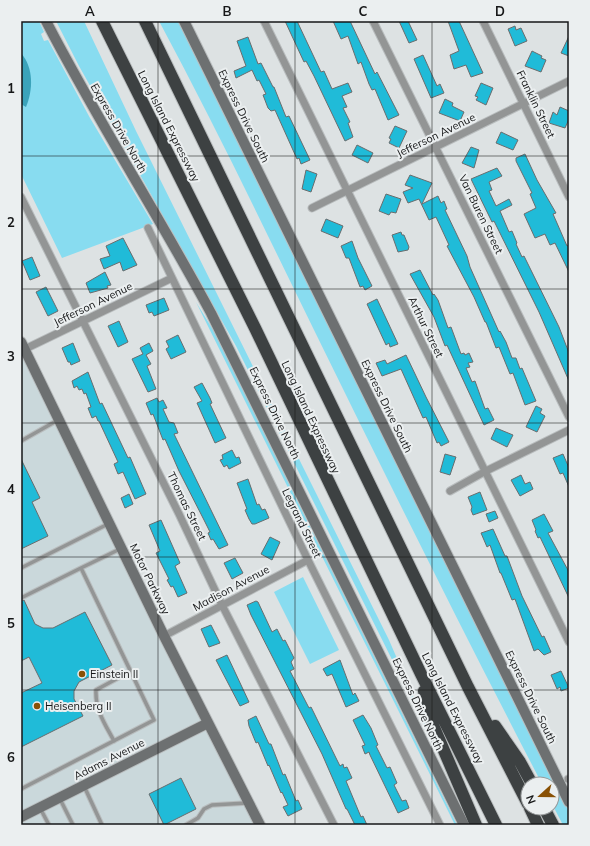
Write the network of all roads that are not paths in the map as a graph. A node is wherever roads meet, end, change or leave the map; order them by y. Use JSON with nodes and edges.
{"nodes":[{"id":1,"x":46,"y":21,"type":"edge"},
{"id":2,"x":102,"y":21,"type":"edge"},
{"id":3,"x":145,"y":21,"type":"edge"},
{"id":4,"x":184,"y":21,"type":"edge"},
{"id":5,"x":264,"y":21,"type":"edge"},
{"id":6,"x":373,"y":21,"type":"edge"},
{"id":7,"x":483,"y":21,"type":"edge"},
{"id":8,"x":569,"y":81,"type":"edge"},
{"id":9,"x":524,"y":104,"type":"junction"},
{"id":10,"x":435,"y":148,"type":"junction"},
{"id":11,"x":348,"y":190,"type":"junction"},
{"id":12,"x":21,"y":197,"type":"edge"},
{"id":13,"x":569,"y":197,"type":"edge"},
{"id":14,"x":312,"y":208,"type":"dead end"},
{"id":15,"x":148,"y":228,"type":"dead end"},
{"id":16,"x":172,"y":278,"type":"junction"},
{"id":17,"x":82,"y":322,"type":"junction"},
{"id":18,"x":23,"y":345,"type":"edge"},
{"id":19,"x":569,"y":417,"type":"edge"},
{"id":20,"x":58,"y":419,"type":"junction"},
{"id":21,"x":569,"y":430,"type":"edge"},
{"id":22,"x":21,"y":440,"type":"edge"},
{"id":23,"x":484,"y":472,"type":"junction"},
{"id":24,"x":450,"y":491,"type":"dead end"},
{"id":25,"x":109,"y":523,"type":"junction"},
{"id":26,"x":121,"y":548,"type":"junction"},
{"id":27,"x":308,"y":560,"type":"junction"},
{"id":28,"x":21,"y":568,"type":"edge"},
{"id":29,"x":81,"y":568,"type":"junction"},
{"id":30,"x":21,"y":598,"type":"edge"},
{"id":31,"x":222,"y":605,"type":"junction"},
{"id":32,"x":164,"y":636,"type":"junction"},
{"id":33,"x":569,"y":642,"type":"edge"},
{"id":34,"x":131,"y":671,"type":"junction"},
{"id":35,"x":421,"y":674,"type":"junction"},
{"id":36,"x":468,"y":688,"type":"junction"},
{"id":37,"x":208,"y":723,"type":"junction"},
{"id":38,"x":114,"y":741,"type":"junction"},
{"id":39,"x":528,"y":776,"type":"edge"},
{"id":40,"x":84,"y":785,"type":"junction"},
{"id":41,"x":21,"y":788,"type":"edge"},
{"id":42,"x":520,"y":789,"type":"edge"},
{"id":43,"x":59,"y":798,"type":"junction"},
{"id":44,"x":569,"y":802,"type":"edge"},
{"id":45,"x":249,"y":803,"type":"junction"},
{"id":46,"x":40,"y":807,"type":"junction"},
{"id":47,"x":548,"y":816,"type":"edge"},
{"id":48,"x":21,"y":817,"type":"edge"},
{"id":49,"x":49,"y":825,"type":"edge"},
{"id":50,"x":73,"y":825,"type":"edge"},
{"id":51,"x":102,"y":825,"type":"edge"},
{"id":52,"x":186,"y":825,"type":"edge"},
{"id":53,"x":260,"y":825,"type":"edge"},
{"id":54,"x":334,"y":825,"type":"edge"},
{"id":55,"x":440,"y":825,"type":"edge"},
{"id":56,"x":464,"y":825,"type":"edge"},
{"id":57,"x":476,"y":825,"type":"edge"},
{"id":58,"x":496,"y":825,"type":"edge"},
{"id":59,"x":553,"y":825,"type":"edge"}],
"edges":[{"from":1,"to":56,"type":"main road","name":"Express Drive North"},
{"from":2,"to":35,"type":"highway","name":"Long Island Expressway"},
{"from":3,"to":36,"type":"highway","name":"Long Island Expressway"},
{"from":4,"to":44,"type":"main road","name":"Express Drive South"},
{"from":5,"to":11,"type":"street","name":"Arthur Street"},
{"from":6,"to":10,"type":"street","name":"Van Buren Street"},
{"from":7,"to":9,"type":"street","name":"Franklin Street"},
{"from":8,"to":9,"type":"street","name":"Jefferson Avenue"},
{"from":9,"to":10,"type":"street","name":"Jefferson Avenue"},
{"from":9,"to":13,"type":"street","name":"Franklin Street"},
{"from":10,"to":11,"type":"street","name":"Jefferson Avenue"},
{"from":10,"to":19,"type":"street","name":"Van Buren Street"},
{"from":11,"to":14,"type":"street","name":"Jefferson Avenue"},
{"from":11,"to":23,"type":"street","name":"Arthur Street"},
{"from":12,"to":17,"type":"street","name":"Thomas Street"},
{"from":15,"to":16,"type":"street","name":"Legrand Street"},
{"from":16,"to":17,"type":"street","name":"Jefferson Avenue"},
{"from":16,"to":27,"type":"street","name":"Legrand Street"},
{"from":17,"to":18,"type":"street","name":"Jefferson Avenue"},
{"from":17,"to":31,"type":"street","name":"Thomas Street"},
{"from":18,"to":20,"type":"main road","name":"Motor Parkway"},
{"from":20,"to":22,"type":"lane"},
{"from":20,"to":25,"type":"main road","name":"Motor Parkway"},
{"from":21,"to":23,"type":"street"},
{"from":23,"to":24,"type":"street"},
{"from":23,"to":33,"type":"street","name":"Arthur Street"},
{"from":25,"to":26,"type":"main road","name":"Motor Parkway"},
{"from":25,"to":28,"type":"lane"},
{"from":26,"to":29,"type":"lane"},
{"from":26,"to":32,"type":"main road","name":"Motor Parkway"},
{"from":27,"to":31,"type":"street","name":"Madison Avenue"},
{"from":27,"to":55,"type":"street","name":"Legrand Street"},
{"from":29,"to":30,"type":"lane"},
{"from":29,"to":34,"type":"lane"},
{"from":31,"to":32,"type":"street","name":"Madison Avenue"},
{"from":31,"to":54,"type":"street","name":"Thomas Street"},
{"from":32,"to":37,"type":"main road","name":"Motor Parkway"},
{"from":34,"to":38,"type":"lane"},
{"from":34,"to":38,"type":"lane"},
{"from":35,"to":57,"type":"highway"},
{"from":35,"to":58,"type":"highway","name":"Long Island Expressway"},
{"from":36,"to":39,"type":"highway"},
{"from":36,"to":42,"type":"highway","name":"Long Island Expressway"},
{"from":37,"to":40,"type":"main road","name":"Adams Avenue"},
{"from":37,"to":45,"type":"main road","name":"Motor Parkway"},
{"from":38,"to":41,"type":"lane"},
{"from":40,"to":43,"type":"main road","name":"Adams Avenue"},
{"from":40,"to":51,"type":"lane"},
{"from":43,"to":46,"type":"main road","name":"Adams Avenue"},
{"from":43,"to":50,"type":"lane"},
{"from":45,"to":52,"type":"lane"},
{"from":45,"to":53,"type":"main road","name":"Motor Parkway"},
{"from":46,"to":48,"type":"main road","name":"Adams Avenue"},
{"from":46,"to":49,"type":"lane"},
{"from":47,"to":59,"type":"highway"}]}
